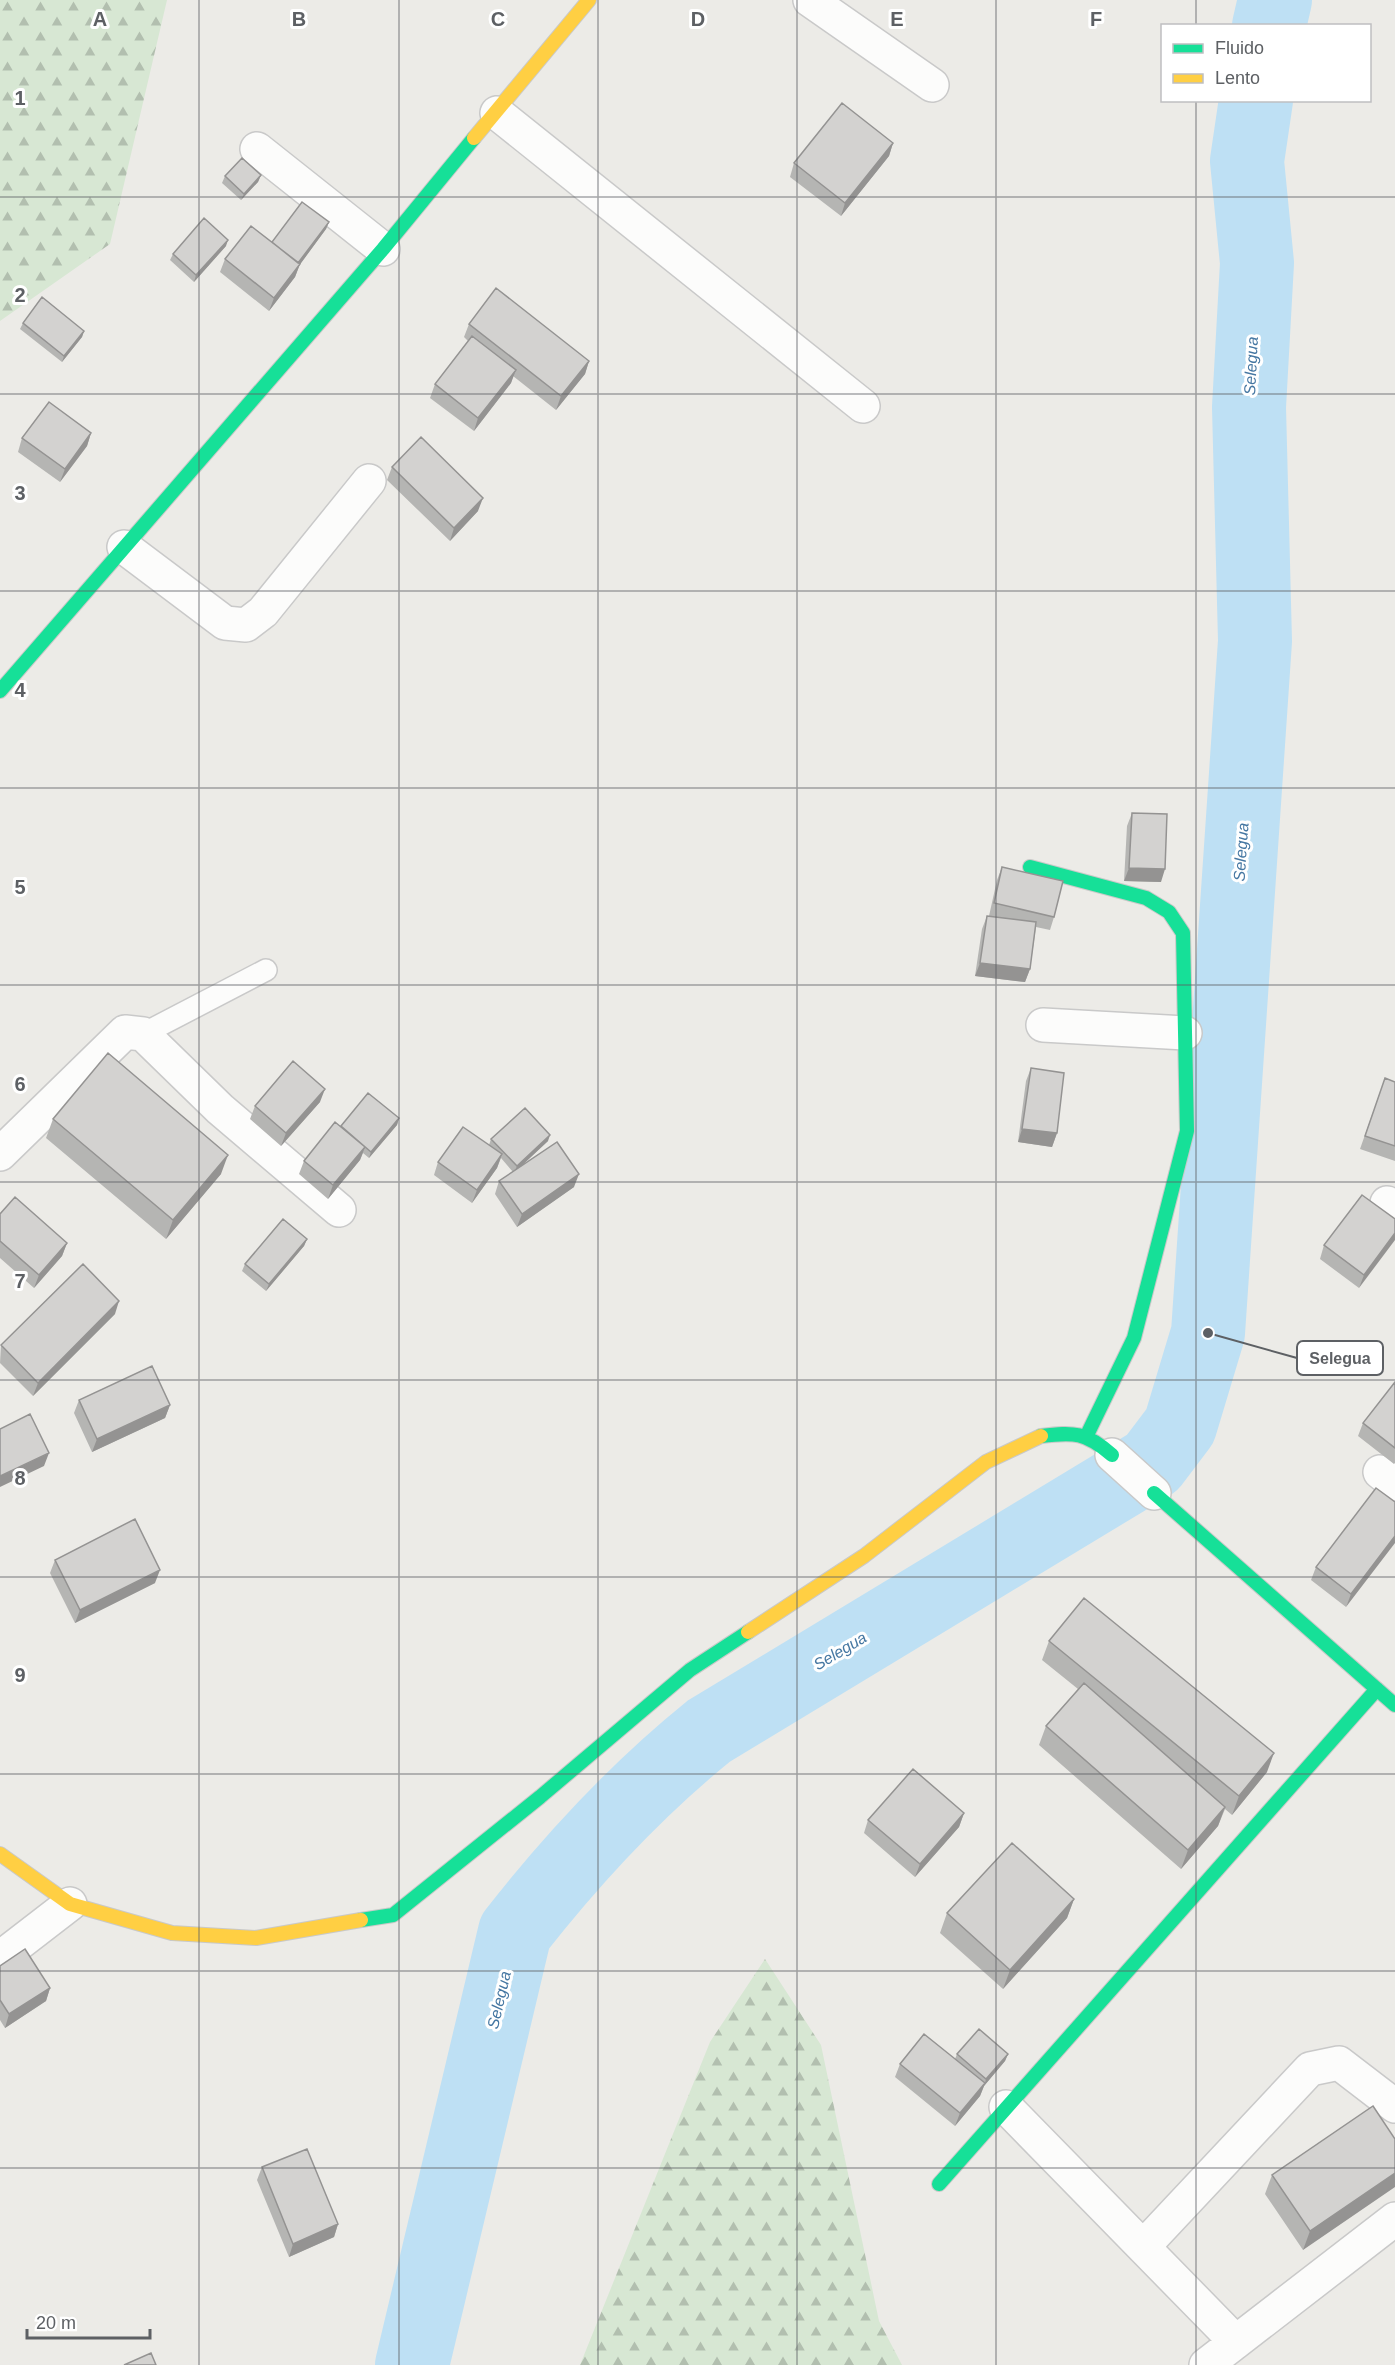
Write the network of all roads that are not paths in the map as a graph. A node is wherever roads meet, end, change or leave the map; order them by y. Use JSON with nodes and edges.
{"nodes":[{"id":1,"x":589,"y":0,"type":"edge"},
{"id":2,"x":810,"y":0,"type":"edge"},
{"id":3,"x":932,"y":85,"type":"dead end"},
{"id":4,"x":497,"y":113,"type":"junction"},
{"id":5,"x":257,"y":149,"type":"dead end"},
{"id":6,"x":383,"y":249,"type":"junction"},
{"id":7,"x":863,"y":406,"type":"dead end"},
{"id":8,"x":369,"y":481,"type":"dead end"},
{"id":9,"x":124,"y":547,"type":"junction"},
{"id":10,"x":0,"y":691,"type":"edge"},
{"id":11,"x":1030,"y":867,"type":"dead end"},
{"id":12,"x":266,"y":970,"type":"dead end"},
{"id":13,"x":1043,"y":1026,"type":"dead end"},
{"id":14,"x":1185,"y":1033,"type":"junction"},
{"id":15,"x":143,"y":1034,"type":"junction"},
{"id":16,"x":0,"y":1154,"type":"edge"},
{"id":17,"x":339,"y":1210,"type":"dead end"},
{"id":18,"x":1099,"y":1446,"type":"junction"},
{"id":19,"x":1154,"y":1493,"type":"joint"},
{"id":20,"x":1377,"y":1689,"type":"junction"},
{"id":21,"x":1395,"y":1705,"type":"edge"},
{"id":22,"x":0,"y":1854,"type":"edge"},
{"id":23,"x":70,"y":1904,"type":"junction"},
{"id":24,"x":0,"y":1958,"type":"edge"},
{"id":25,"x":1395,"y":2106,"type":"edge"},
{"id":26,"x":1006,"y":2107,"type":"junction"},
{"id":27,"x":939,"y":2184,"type":"dead end"},
{"id":28,"x":1395,"y":2219,"type":"edge"},
{"id":29,"x":1143,"y":2247,"type":"junction"},
{"id":30,"x":1236,"y":2342,"type":"junction"},
{"id":31,"x":1206,"y":2365,"type":"edge"}],
"edges":[{"from":1,"to":4,"type":"street"},
{"from":2,"to":3,"type":"street"},
{"from":4,"to":6,"type":"street"},
{"from":4,"to":7,"type":"street"},
{"from":5,"to":6,"type":"street"},
{"from":6,"to":9,"type":"street"},
{"from":8,"to":9,"type":"street"},
{"from":9,"to":10,"type":"street"},
{"from":11,"to":14,"type":"street"},
{"from":12,"to":15,"type":"lane"},
{"from":13,"to":14,"type":"street"},
{"from":14,"to":18,"type":"street"},
{"from":15,"to":16,"type":"street"},
{"from":15,"to":17,"type":"street"},
{"from":18,"to":19,"type":"street"},
{"from":18,"to":23,"type":"street"},
{"from":19,"to":20,"type":"street"},
{"from":20,"to":21,"type":"street"},
{"from":20,"to":26,"type":"street"},
{"from":22,"to":23,"type":"street"},
{"from":23,"to":24,"type":"street"},
{"from":25,"to":29,"type":"street"},
{"from":26,"to":27,"type":"street"},
{"from":26,"to":29,"type":"street"},
{"from":28,"to":30,"type":"street"},
{"from":29,"to":30,"type":"street"},
{"from":30,"to":31,"type":"street"}]}
